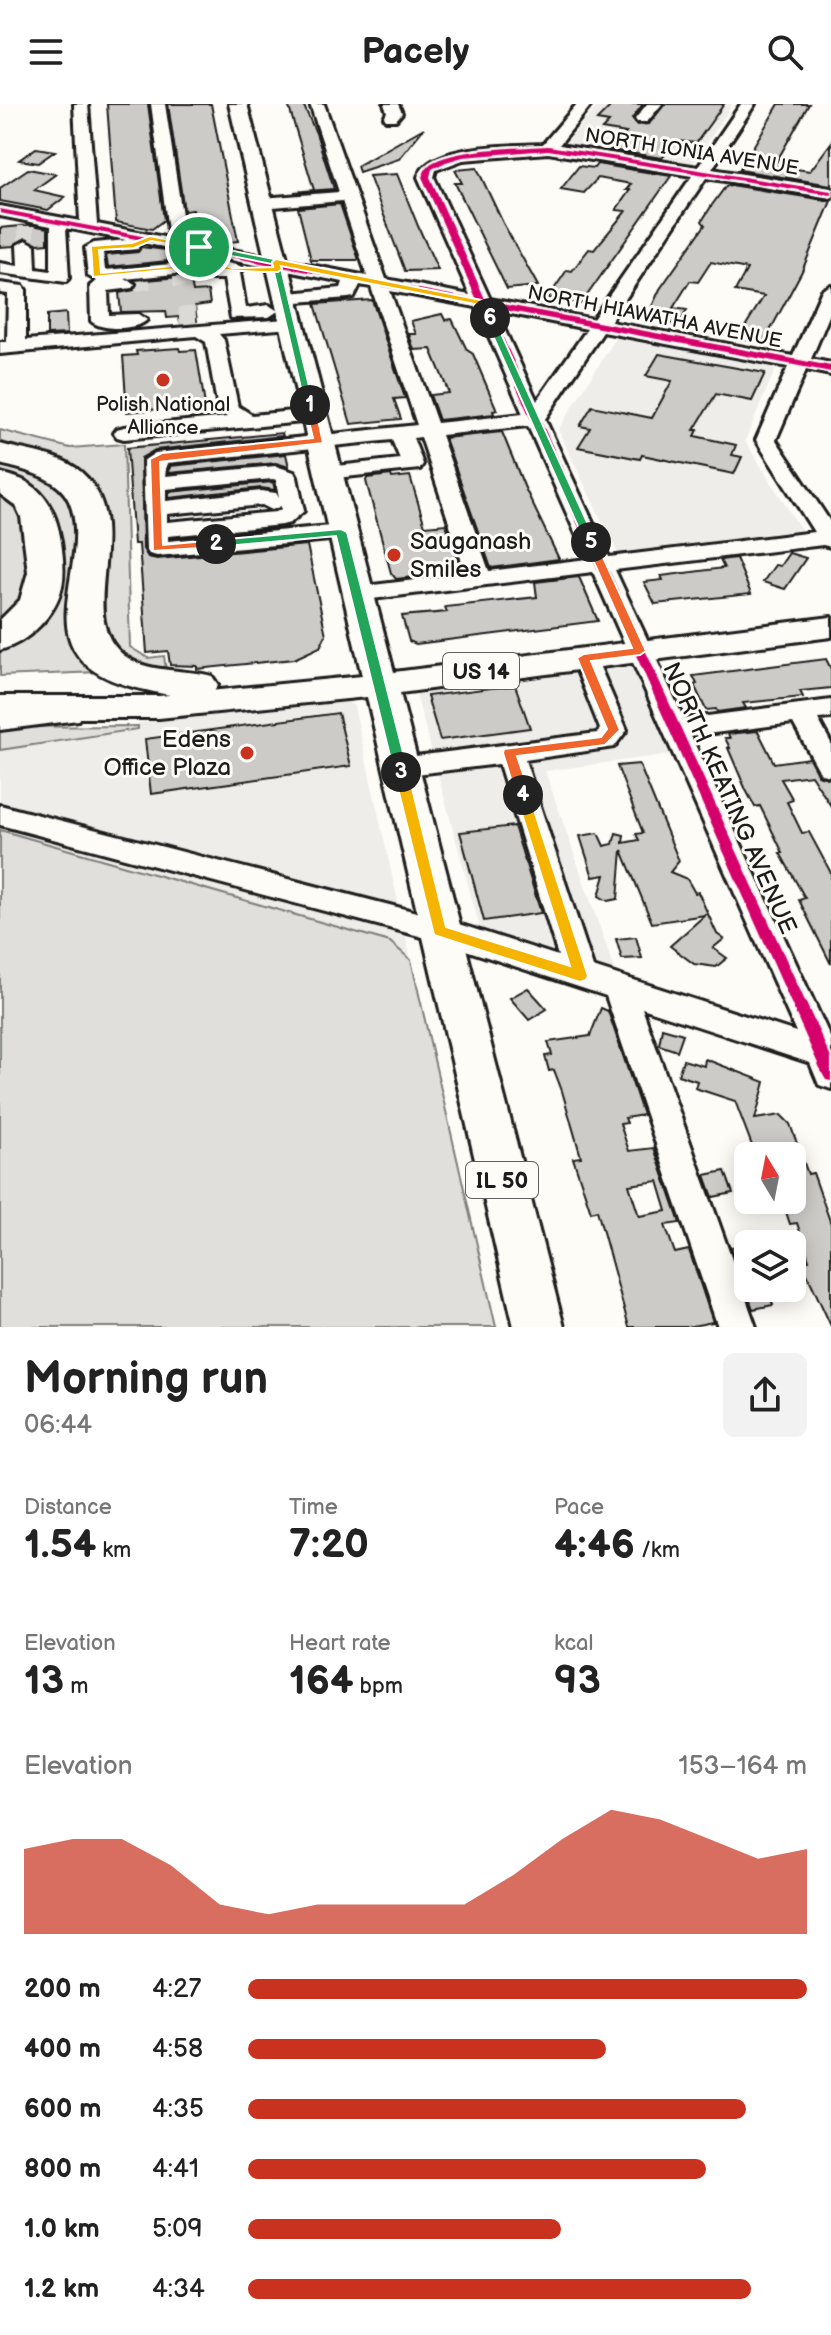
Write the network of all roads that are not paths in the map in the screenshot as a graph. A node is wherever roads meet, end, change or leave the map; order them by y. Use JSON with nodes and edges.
{"nodes":[{"id":1,"x":81,"y":104,"type":"edge"},
{"id":2,"x":158,"y":104,"type":"edge"},
{"id":3,"x":238,"y":104,"type":"edge"},
{"id":4,"x":317,"y":104,"type":"edge"},
{"id":5,"x":585,"y":104,"type":"edge"},
{"id":6,"x":655,"y":104,"type":"edge"},
{"id":7,"x":748,"y":104,"type":"edge"},
{"id":8,"x":642,"y":119,"type":"dead end"},
{"id":9,"x":548,"y":148,"type":"junction"},
{"id":10,"x":702,"y":173,"type":"junction"},
{"id":11,"x":831,"y":193,"type":"edge"},
{"id":12,"x":349,"y":196,"type":"junction"},
{"id":13,"x":262,"y":203,"type":"junction"},
{"id":14,"x":0,"y":211,"type":"edge"},
{"id":15,"x":62,"y":222,"type":"junction"},
{"id":16,"x":92,"y":234,"type":"junction"},
{"id":17,"x":150,"y":238,"type":"junction"},
{"id":18,"x":26,"y":245,"type":"tunnel mouth"},
{"id":19,"x":175,"y":248,"type":"junction"},
{"id":20,"x":277,"y":266,"type":"junction"},
{"id":21,"x":0,"y":268,"type":"edge"},
{"id":22,"x":231,"y":270,"type":"junction"},
{"id":23,"x":27,"y":273,"type":"junction"},
{"id":24,"x":353,"y":279,"type":"junction"},
{"id":25,"x":378,"y":284,"type":"junction"},
{"id":26,"x":0,"y":288,"type":"edge"},
{"id":27,"x":831,"y":290,"type":"edge"},
{"id":28,"x":483,"y":303,"type":"junction"},
{"id":29,"x":288,"y":310,"type":"junction"},
{"id":30,"x":209,"y":324,"type":"junction"},
{"id":31,"x":598,"y":326,"type":"junction"},
{"id":32,"x":8,"y":348,"type":"edge"},
{"id":33,"x":798,"y":363,"type":"junction"},
{"id":34,"x":831,"y":369,"type":"edge"},
{"id":35,"x":221,"y":416,"type":"junction"},
{"id":36,"x":535,"y":419,"type":"junction"},
{"id":37,"x":316,"y":428,"type":"junction"},
{"id":38,"x":428,"y":430,"type":"junction"},
{"id":39,"x":400,"y":432,"type":"junction"},
{"id":40,"x":124,"y":433,"type":"dead end"},
{"id":41,"x":0,"y":454,"type":"edge"},
{"id":42,"x":327,"y":473,"type":"junction"},
{"id":43,"x":0,"y":483,"type":"edge"},
{"id":44,"x":155,"y":484,"type":"junction"},
{"id":45,"x":272,"y":503,"type":"dead end"},
{"id":46,"x":156,"y":520,"type":"junction"},
{"id":47,"x":341,"y":532,"type":"junction"},
{"id":48,"x":830,"y":538,"type":"edge"},
{"id":49,"x":601,"y":564,"type":"junction"},
{"id":50,"x":480,"y":579,"type":"junction"},
{"id":51,"x":356,"y":594,"type":"junction"},
{"id":52,"x":831,"y":607,"type":"edge"},
{"id":53,"x":831,"y":627,"type":"edge"},
{"id":54,"x":0,"y":638,"type":"edge"},
{"id":55,"x":635,"y":642,"type":"junction"},
{"id":56,"x":584,"y":658,"type":"junction"},
{"id":57,"x":376,"y":674,"type":"junction"},
{"id":58,"x":198,"y":685,"type":"junction"},
{"id":59,"x":0,"y":687,"type":"edge"},
{"id":60,"x":0,"y":707,"type":"edge"},
{"id":61,"x":831,"y":709,"type":"edge"},
{"id":62,"x":64,"y":711,"type":"junction"},
{"id":63,"x":801,"y":713,"type":"junction"},
{"id":64,"x":0,"y":717,"type":"edge"},
{"id":65,"x":675,"y":729,"type":"junction"},
{"id":66,"x":509,"y":753,"type":"junction"},
{"id":67,"x":400,"y":767,"type":"junction"},
{"id":68,"x":831,"y":767,"type":"edge"},
{"id":69,"x":0,"y":815,"type":"edge"},
{"id":70,"x":440,"y":930,"type":"junction"},
{"id":71,"x":580,"y":976,"type":"junction"},
{"id":72,"x":619,"y":988,"type":"junction"},
{"id":73,"x":828,"y":1062,"type":"edge"},
{"id":74,"x":539,"y":1327,"type":"edge"},
{"id":75,"x":737,"y":1327,"type":"edge"}],
"edges":[{"from":1,"to":16,"type":"street"},
{"from":2,"to":19,"type":"street"},
{"from":3,"to":13,"type":"main road","number":"IL 50"},
{"from":4,"to":12,"type":"street"},
{"from":5,"to":9,"type":"street"},
{"from":6,"to":8,"type":"street"},
{"from":7,"to":10,"type":"street"},
{"from":9,"to":10,"type":"street","name":"NORTH IONIA AVENUE"},
{"from":9,"to":28,"type":"street","name":"NORTH KEATING AVENUE"},
{"from":10,"to":11,"type":"street","name":"NORTH IONIA AVENUE"},
{"from":10,"to":31,"type":"street"},
{"from":12,"to":13,"type":"street"},
{"from":12,"to":25,"type":"street"},
{"from":13,"to":20,"type":"main road","number":"IL 50"},
{"from":14,"to":15,"type":"street"},
{"from":15,"to":16,"type":"street"},
{"from":15,"to":23,"type":"street"},
{"from":16,"to":17,"type":"street"},
{"from":17,"to":19,"type":"street"},
{"from":17,"to":22,"type":"street"},
{"from":18,"to":23,"type":"street"},
{"from":19,"to":20,"type":"street","name":"NORTH HIAWATHA AVENUE"},
{"from":20,"to":22,"type":"street"},
{"from":20,"to":24,"type":"street","name":"NORTH HIAWATHA AVENUE"},
{"from":20,"to":29,"type":"main road","number":"IL 50"},
{"from":21,"to":23,"type":"street"},
{"from":22,"to":30,"type":"street"},
{"from":22,"to":30,"type":"street"},
{"from":24,"to":25,"type":"street","name":"NORTH HIAWATHA AVENUE"},
{"from":24,"to":29,"type":"street"},
{"from":25,"to":28,"type":"street","name":"NORTH HIAWATHA AVENUE"},
{"from":25,"to":38,"type":"street"},
{"from":26,"to":32,"type":"street"},
{"from":27,"to":33,"type":"street"},
{"from":28,"to":31,"type":"street","name":"NORTH HIAWATHA AVENUE"},
{"from":28,"to":36,"type":"street","name":"NORTH KEATING AVENUE"},
{"from":29,"to":30,"type":"street"},
{"from":29,"to":37,"type":"main road","number":"IL 50"},
{"from":30,"to":32,"type":"street"},
{"from":30,"to":35,"type":"street"},
{"from":31,"to":33,"type":"street","name":"NORTH HIAWATHA AVENUE"},
{"from":31,"to":36,"type":"street"},
{"from":33,"to":34,"type":"street","name":"NORTH HIAWATHA AVENUE"},
{"from":33,"to":48,"type":"street"},
{"from":35,"to":37,"type":"street"},
{"from":35,"to":40,"type":"street"},
{"from":36,"to":38,"type":"street"},
{"from":36,"to":49,"type":"street","name":"NORTH KEATING AVENUE"},
{"from":37,"to":39,"type":"street"},
{"from":37,"to":42,"type":"main road","number":"IL 50"},
{"from":37,"to":44,"type":"street"},
{"from":38,"to":39,"type":"street"},
{"from":38,"to":50,"type":"street"},
{"from":39,"to":42,"type":"street"},
{"from":41,"to":58,"type":"highway"},
{"from":42,"to":47,"type":"main road","number":"IL 50"},
{"from":43,"to":54,"type":"highway"},
{"from":44,"to":46,"type":"street"},
{"from":44,"to":46,"type":"street"},
{"from":45,"to":46,"type":"street"},
{"from":46,"to":47,"type":"street"},
{"from":47,"to":51,"type":"main road","number":"IL 50"},
{"from":48,"to":49,"type":"street"},
{"from":49,"to":50,"type":"street"},
{"from":49,"to":55,"type":"street","name":"NORTH KEATING AVENUE"},
{"from":50,"to":51,"type":"street"},
{"from":51,"to":57,"type":"main road","number":"IL 50"},
{"from":52,"to":55,"type":"main road","number":"US 14"},
{"from":53,"to":55,"type":"main road","number":"US 14"},
{"from":55,"to":56,"type":"main road","number":"US 14"},
{"from":55,"to":57,"type":"main road","number":"US 14"},
{"from":55,"to":65,"type":"street","name":"NORTH KEATING AVENUE"},
{"from":56,"to":57,"type":"main road","number":"US 14"},
{"from":56,"to":66,"type":"street"},
{"from":57,"to":58,"type":"main road","number":"US 14"},
{"from":57,"to":62,"type":"main road","number":"US 14"},
{"from":57,"to":67,"type":"main road","number":"IL 50"},
{"from":58,"to":59,"type":"main road","number":"US 14"},
{"from":60,"to":62,"type":"main road","number":"US 14"},
{"from":61,"to":63,"type":"street"},
{"from":62,"to":64,"type":"highway"},
{"from":63,"to":65,"type":"street"},
{"from":63,"to":68,"type":"street"},
{"from":65,"to":73,"type":"street","name":"NORTH KEATING AVENUE"},
{"from":66,"to":67,"type":"street"},
{"from":66,"to":71,"type":"street"},
{"from":67,"to":70,"type":"main road","number":"IL 50"},
{"from":69,"to":70,"type":"street"},
{"from":70,"to":71,"type":"street"},
{"from":70,"to":74,"type":"main road","number":"IL 50"},
{"from":71,"to":72,"type":"street"},
{"from":72,"to":73,"type":"street"},
{"from":72,"to":75,"type":"street"}]}
